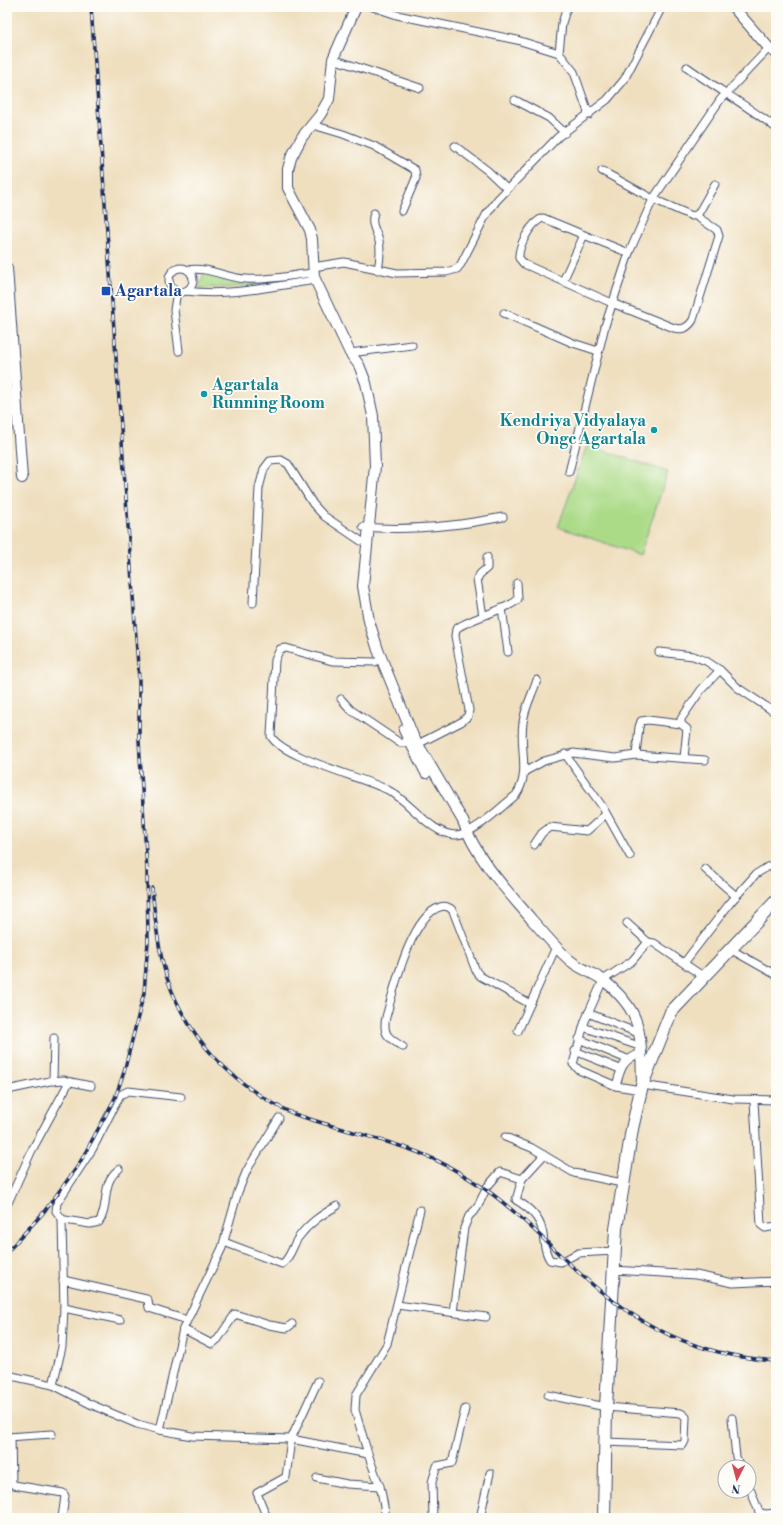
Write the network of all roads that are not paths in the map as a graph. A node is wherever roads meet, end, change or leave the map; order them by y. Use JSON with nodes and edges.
{"nodes":[{"id":1,"x":356,"y":7,"type":"edge"},
{"id":2,"x":373,"y":7,"type":"edge"},
{"id":3,"x":567,"y":7,"type":"edge"},
{"id":4,"x":662,"y":7,"type":"edge"},
{"id":5,"x":733,"y":7,"type":"edge"},
{"id":6,"x":772,"y":51,"type":"edge"},
{"id":7,"x":559,"y":53,"type":"junction"},
{"id":8,"x":333,"y":59,"type":"junction"},
{"id":9,"x":687,"y":67,"type":"dead end"},
{"id":10,"x":420,"y":88,"type":"dead end"},
{"id":11,"x":725,"y":94,"type":"junction"},
{"id":12,"x":515,"y":100,"type":"dead end"},
{"id":13,"x":589,"y":115,"type":"junction"},
{"id":14,"x":312,"y":125,"type":"junction"},
{"id":15,"x":776,"y":128,"type":"edge"},
{"id":16,"x":565,"y":133,"type":"junction"},
{"id":17,"x":455,"y":146,"type":"dead end"},
{"id":18,"x":602,"y":171,"type":"dead end"},
{"id":19,"x":715,"y":184,"type":"dead end"},
{"id":20,"x":507,"y":189,"type":"junction"},
{"id":21,"x":653,"y":199,"type":"junction"},
{"id":22,"x":402,"y":211,"type":"dead end"},
{"id":23,"x":374,"y":213,"type":"dead end"},
{"id":24,"x":696,"y":216,"type":"junction"},
{"id":25,"x":584,"y":235,"type":"junction"},
{"id":26,"x":629,"y":254,"type":"junction"},
{"id":27,"x":7,"y":268,"type":"edge"},
{"id":28,"x":188,"y":270,"type":"junction"},
{"id":29,"x":378,"y":270,"type":"junction"},
{"id":30,"x":314,"y":273,"type":"junction"},
{"id":31,"x":563,"y":281,"type":"junction"},
{"id":32,"x":177,"y":291,"type":"junction"},
{"id":33,"x":186,"y":291,"type":"junction"},
{"id":34,"x":612,"y":303,"type":"junction"},
{"id":35,"x":504,"y":313,"type":"dead end"},
{"id":36,"x":412,"y":345,"type":"dead end"},
{"id":37,"x":178,"y":351,"type":"dead end"},
{"id":38,"x":598,"y":351,"type":"junction"},
{"id":39,"x":350,"y":353,"type":"junction"},
{"id":40,"x":569,"y":472,"type":"dead end"},
{"id":41,"x":22,"y":478,"type":"dead end"},
{"id":42,"x":503,"y":517,"type":"dead end"},
{"id":43,"x":366,"y":528,"type":"junction"},
{"id":44,"x":361,"y":541,"type":"junction"},
{"id":45,"x":487,"y":557,"type":"dead end"},
{"id":46,"x":516,"y":583,"type":"dead end"},
{"id":47,"x":253,"y":603,"type":"dead end"},
{"id":48,"x":502,"y":608,"type":"junction"},
{"id":49,"x":483,"y":616,"type":"junction"},
{"id":50,"x":374,"y":650,"type":"junction"},
{"id":51,"x":508,"y":652,"type":"dead end"},
{"id":52,"x":659,"y":652,"type":"dead end"},
{"id":53,"x":375,"y":662,"type":"junction"},
{"id":54,"x":720,"y":670,"type":"junction"},
{"id":55,"x":537,"y":680,"type":"dead end"},
{"id":56,"x":341,"y":699,"type":"dead end"},
{"id":57,"x":776,"y":713,"type":"edge"},
{"id":58,"x":681,"y":724,"type":"junction"},
{"id":59,"x":412,"y":740,"type":"junction"},
{"id":60,"x":564,"y":754,"type":"junction"},
{"id":61,"x":636,"y":755,"type":"junction"},
{"id":62,"x":684,"y":758,"type":"junction"},
{"id":63,"x":705,"y":760,"type":"dead end"},
{"id":64,"x":524,"y":772,"type":"junction"},
{"id":65,"x":606,"y":814,"type":"junction"},
{"id":66,"x":467,"y":833,"type":"junction"},
{"id":67,"x":534,"y":845,"type":"dead end"},
{"id":68,"x":630,"y":856,"type":"dead end"},
{"id":69,"x":705,"y":869,"type":"dead end"},
{"id":70,"x":776,"y":869,"type":"edge"},
{"id":71,"x":736,"y":896,"type":"junction"},
{"id":72,"x":776,"y":901,"type":"edge"},
{"id":73,"x":627,"y":923,"type":"dead end"},
{"id":74,"x":648,"y":942,"type":"junction"},
{"id":75,"x":556,"y":947,"type":"junction"},
{"id":76,"x":730,"y":949,"type":"junction"},
{"id":77,"x":684,"y":963,"type":"junction"},
{"id":78,"x":776,"y":974,"type":"edge"},
{"id":79,"x":704,"y":976,"type":"junction"},
{"id":80,"x":603,"y":980,"type":"junction"},
{"id":81,"x":530,"y":1004,"type":"junction"},
{"id":82,"x":588,"y":1013,"type":"junction"},
{"id":83,"x":583,"y":1027,"type":"junction"},
{"id":84,"x":518,"y":1031,"type":"dead end"},
{"id":85,"x":638,"y":1033,"type":"junction"},
{"id":86,"x":54,"y":1038,"type":"dead end"},
{"id":87,"x":579,"y":1040,"type":"junction"},
{"id":88,"x":403,"y":1047,"type":"dead end"},
{"id":89,"x":640,"y":1050,"type":"junction"},
{"id":90,"x":575,"y":1051,"type":"junction"},
{"id":91,"x":627,"y":1059,"type":"junction"},
{"id":92,"x":620,"y":1069,"type":"junction"},
{"id":93,"x":53,"y":1081,"type":"junction"},
{"id":94,"x":66,"y":1081,"type":"junction"},
{"id":95,"x":91,"y":1086,"type":"dead end"},
{"id":96,"x":616,"y":1086,"type":"junction"},
{"id":97,"x":642,"y":1087,"type":"junction"},
{"id":98,"x":7,"y":1090,"type":"edge"},
{"id":99,"x":181,"y":1097,"type":"dead end"},
{"id":100,"x":776,"y":1100,"type":"edge"},
{"id":101,"x":754,"y":1101,"type":"junction"},
{"id":102,"x":279,"y":1118,"type":"dead end"},
{"id":103,"x":505,"y":1136,"type":"dead end"},
{"id":104,"x":544,"y":1155,"type":"junction"},
{"id":105,"x":119,"y":1169,"type":"dead end"},
{"id":106,"x":522,"y":1179,"type":"junction"},
{"id":107,"x":622,"y":1183,"type":"junction"},
{"id":108,"x":7,"y":1205,"type":"edge"},
{"id":109,"x":337,"y":1206,"type":"dead end"},
{"id":110,"x":420,"y":1210,"type":"dead end"},
{"id":111,"x":63,"y":1220,"type":"junction"},
{"id":112,"x":776,"y":1226,"type":"edge"},
{"id":113,"x":224,"y":1242,"type":"junction"},
{"id":114,"x":614,"y":1251,"type":"junction"},
{"id":115,"x":613,"y":1270,"type":"junction"},
{"id":116,"x":62,"y":1280,"type":"junction"},
{"id":117,"x":776,"y":1281,"type":"edge"},
{"id":118,"x":397,"y":1305,"type":"junction"},
{"id":119,"x":64,"y":1308,"type":"junction"},
{"id":120,"x":453,"y":1312,"type":"junction"},
{"id":121,"x":486,"y":1317,"type":"dead end"},
{"id":122,"x":120,"y":1320,"type":"dead end"},
{"id":123,"x":188,"y":1320,"type":"junction"},
{"id":124,"x":292,"y":1324,"type":"dead end"},
{"id":125,"x":183,"y":1330,"type":"junction"},
{"id":126,"x":7,"y":1375,"type":"edge"},
{"id":127,"x":318,"y":1381,"type":"dead end"},
{"id":128,"x":53,"y":1385,"type":"junction"},
{"id":129,"x":548,"y":1395,"type":"dead end"},
{"id":130,"x":606,"y":1407,"type":"junction"},
{"id":131,"x":465,"y":1409,"type":"dead end"},
{"id":132,"x":732,"y":1418,"type":"dead end"},
{"id":133,"x":160,"y":1430,"type":"junction"},
{"id":134,"x":52,"y":1434,"type":"dead end"},
{"id":135,"x":9,"y":1437,"type":"edge"},
{"id":136,"x":291,"y":1439,"type":"junction"},
{"id":137,"x":605,"y":1442,"type":"junction"},
{"id":138,"x":368,"y":1454,"type":"junction"},
{"id":139,"x":737,"y":1459,"type":"edge"},
{"id":140,"x":490,"y":1473,"type":"dead end"},
{"id":141,"x":317,"y":1478,"type":"dead end"},
{"id":142,"x":380,"y":1486,"type":"junction"},
{"id":143,"x":754,"y":1499,"type":"edge"},
{"id":144,"x":776,"y":1513,"type":"edge"},
{"id":145,"x":62,"y":1518,"type":"edge"},
{"id":146,"x":267,"y":1518,"type":"edge"},
{"id":147,"x":386,"y":1518,"type":"edge"},
{"id":148,"x":433,"y":1518,"type":"edge"},
{"id":149,"x":480,"y":1518,"type":"edge"},
{"id":150,"x":604,"y":1518,"type":"edge"}],
"edges":[{"from":1,"to":8,"type":"street"},
{"from":2,"to":7,"type":"street"},
{"from":3,"to":7,"type":"street"},
{"from":4,"to":13,"type":"street"},
{"from":5,"to":6,"type":"street"},
{"from":6,"to":11,"type":"street"},
{"from":7,"to":13,"type":"street"},
{"from":8,"to":10,"type":"street"},
{"from":8,"to":14,"type":"street"},
{"from":9,"to":11,"type":"street"},
{"from":11,"to":15,"type":"street"},
{"from":11,"to":21,"type":"street"},
{"from":12,"to":16,"type":"street"},
{"from":13,"to":16,"type":"street"},
{"from":14,"to":22,"type":"street"},
{"from":14,"to":30,"type":"street"},
{"from":16,"to":20,"type":"street"},
{"from":17,"to":20,"type":"street"},
{"from":18,"to":21,"type":"street"},
{"from":19,"to":24,"type":"street"},
{"from":20,"to":29,"type":"street"},
{"from":21,"to":24,"type":"street"},
{"from":21,"to":26,"type":"street"},
{"from":23,"to":29,"type":"street"},
{"from":24,"to":34,"type":"street"},
{"from":25,"to":26,"type":"street"},
{"from":25,"to":31,"type":"street"},
{"from":25,"to":31,"type":"street"},
{"from":26,"to":34,"type":"street"},
{"from":27,"to":41,"type":"street"},
{"from":28,"to":30,"type":"street"},
{"from":28,"to":32,"type":"street"},
{"from":28,"to":33,"type":"street"},
{"from":29,"to":30,"type":"street"},
{"from":30,"to":33,"type":"street"},
{"from":30,"to":39,"type":"street"},
{"from":31,"to":34,"type":"street"},
{"from":32,"to":33,"type":"street"},
{"from":32,"to":37,"type":"street"},
{"from":34,"to":38,"type":"street"},
{"from":35,"to":38,"type":"street"},
{"from":36,"to":39,"type":"street"},
{"from":38,"to":40,"type":"street"},
{"from":39,"to":43,"type":"street"},
{"from":42,"to":43,"type":"street"},
{"from":43,"to":44,"type":"street"},
{"from":43,"to":50,"type":"street"},
{"from":44,"to":47,"type":"street"},
{"from":44,"to":50,"type":"street"},
{"from":45,"to":49,"type":"street"},
{"from":46,"to":48,"type":"street"},
{"from":48,"to":49,"type":"street"},
{"from":48,"to":51,"type":"street"},
{"from":49,"to":59,"type":"street"},
{"from":50,"to":53,"type":"street"},
{"from":50,"to":59,"type":"street"},
{"from":52,"to":54,"type":"street"},
{"from":53,"to":59,"type":"street"},
{"from":53,"to":66,"type":"street"},
{"from":54,"to":57,"type":"street"},
{"from":54,"to":58,"type":"street"},
{"from":55,"to":64,"type":"street"},
{"from":56,"to":59,"type":"street"},
{"from":58,"to":61,"type":"street"},
{"from":58,"to":62,"type":"street"},
{"from":59,"to":66,"type":"street"},
{"from":60,"to":61,"type":"street"},
{"from":60,"to":64,"type":"street"},
{"from":60,"to":65,"type":"street"},
{"from":61,"to":62,"type":"street"},
{"from":62,"to":63,"type":"street"},
{"from":64,"to":66,"type":"street"},
{"from":65,"to":67,"type":"street"},
{"from":65,"to":68,"type":"street"},
{"from":66,"to":75,"type":"street"},
{"from":69,"to":71,"type":"street"},
{"from":70,"to":71,"type":"street"},
{"from":71,"to":77,"type":"street"},
{"from":72,"to":76,"type":"main road"},
{"from":73,"to":74,"type":"street"},
{"from":74,"to":77,"type":"street"},
{"from":74,"to":80,"type":"street"},
{"from":75,"to":80,"type":"street"},
{"from":75,"to":81,"type":"street"},
{"from":76,"to":78,"type":"street"},
{"from":76,"to":79,"type":"main road"},
{"from":77,"to":79,"type":"street"},
{"from":79,"to":97,"type":"main road"},
{"from":80,"to":82,"type":"street"},
{"from":80,"to":85,"type":"street"},
{"from":81,"to":84,"type":"street"},
{"from":81,"to":88,"type":"street"},
{"from":82,"to":83,"type":"street"},
{"from":82,"to":85,"type":"street"},
{"from":83,"to":87,"type":"street"},
{"from":83,"to":89,"type":"street"},
{"from":85,"to":89,"type":"street"},
{"from":86,"to":93,"type":"street"},
{"from":87,"to":90,"type":"street"},
{"from":87,"to":91,"type":"street"},
{"from":89,"to":91,"type":"street"},
{"from":89,"to":97,"type":"street"},
{"from":90,"to":92,"type":"street"},
{"from":90,"to":96,"type":"street"},
{"from":91,"to":92,"type":"street"},
{"from":92,"to":96,"type":"street"},
{"from":93,"to":94,"type":"street"},
{"from":93,"to":98,"type":"street"},
{"from":94,"to":95,"type":"street"},
{"from":94,"to":108,"type":"street"},
{"from":96,"to":97,"type":"street"},
{"from":97,"to":101,"type":"street"},
{"from":97,"to":107,"type":"main road"},
{"from":99,"to":111,"type":"street"},
{"from":100,"to":101,"type":"street"},
{"from":101,"to":112,"type":"street"},
{"from":102,"to":113,"type":"street"},
{"from":103,"to":104,"type":"street"},
{"from":104,"to":106,"type":"street"},
{"from":104,"to":107,"type":"street"},
{"from":105,"to":111,"type":"street"},
{"from":106,"to":114,"type":"street"},
{"from":106,"to":120,"type":"street"},
{"from":107,"to":114,"type":"main road"},
{"from":109,"to":113,"type":"street"},
{"from":110,"to":118,"type":"street"},
{"from":111,"to":116,"type":"street"},
{"from":113,"to":123,"type":"street"},
{"from":114,"to":115,"type":"main road"},
{"from":115,"to":117,"type":"street"},
{"from":115,"to":130,"type":"main road"},
{"from":116,"to":119,"type":"street"},
{"from":116,"to":123,"type":"street"},
{"from":118,"to":120,"type":"street"},
{"from":118,"to":138,"type":"street"},
{"from":119,"to":122,"type":"street"},
{"from":119,"to":128,"type":"street"},
{"from":120,"to":121,"type":"street"},
{"from":123,"to":125,"type":"street"},
{"from":124,"to":125,"type":"street"},
{"from":125,"to":133,"type":"street"},
{"from":126,"to":128,"type":"street"},
{"from":127,"to":136,"type":"street"},
{"from":128,"to":133,"type":"street"},
{"from":129,"to":130,"type":"street"},
{"from":130,"to":137,"type":"main road"},
{"from":130,"to":137,"type":"street"},
{"from":131,"to":148,"type":"street"},
{"from":132,"to":139,"type":"street"},
{"from":133,"to":136,"type":"street"},
{"from":134,"to":135,"type":"street"},
{"from":135,"to":145,"type":"street"},
{"from":136,"to":138,"type":"street"},
{"from":136,"to":146,"type":"street"},
{"from":137,"to":150,"type":"main road"},
{"from":138,"to":142,"type":"street"},
{"from":140,"to":149,"type":"street"},
{"from":141,"to":142,"type":"street"},
{"from":142,"to":147,"type":"street"},
{"from":143,"to":144,"type":"street"}]}
